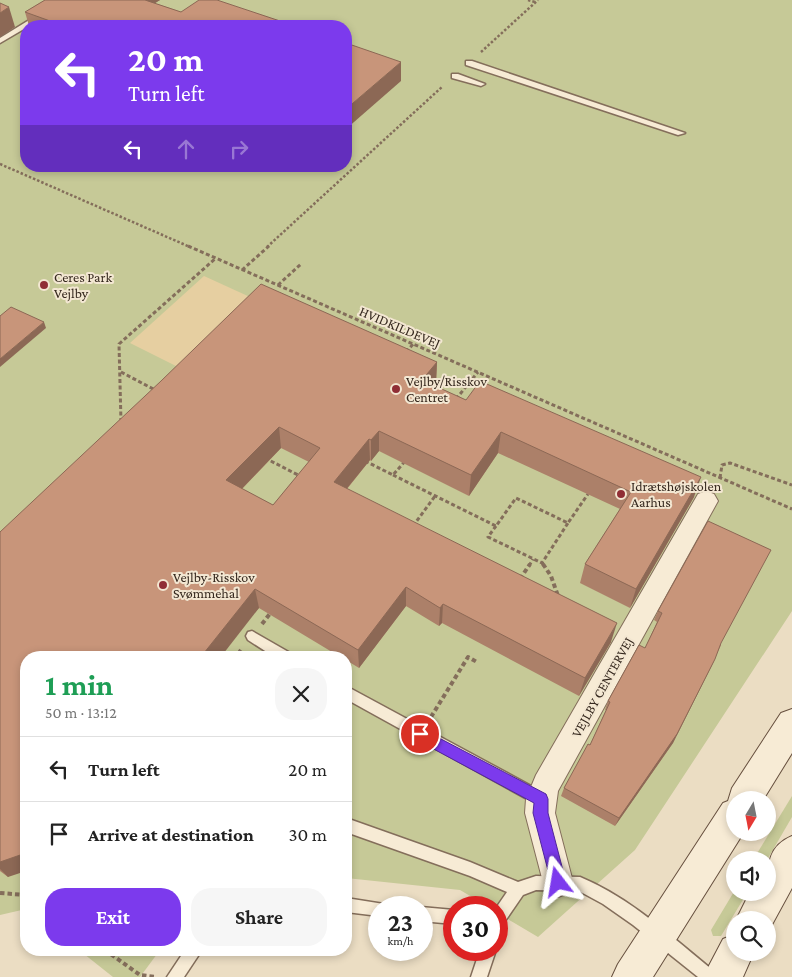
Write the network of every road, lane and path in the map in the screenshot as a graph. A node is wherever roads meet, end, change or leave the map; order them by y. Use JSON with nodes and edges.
{"nodes":[{"id":1,"x":528,"y":0,"type":"edge"},
{"id":2,"x":536,"y":1,"type":"edge"},
{"id":3,"x":46,"y":14,"type":"edge"},
{"id":4,"x":35,"y":20,"type":"edge"},
{"id":5,"x":20,"y":29,"type":"edge"},
{"id":6,"x":0,"y":40,"type":"edge"},
{"id":7,"x":469,"y":63,"type":"joint"},
{"id":8,"x":455,"y":76,"type":"joint"},
{"id":9,"x":481,"y":84,"type":"dead end"},
{"id":10,"x":681,"y":133,"type":"dead end"},
{"id":11,"x":0,"y":164,"type":"edge"},
{"id":12,"x":352,"y":170,"type":"edge"},
{"id":13,"x":350,"y":172,"type":"edge"},
{"id":14,"x":216,"y":258,"type":"junction"},
{"id":15,"x":301,"y":264,"type":"dead end"},
{"id":16,"x":242,"y":270,"type":"junction"},
{"id":17,"x":280,"y":286,"type":"junction"},
{"id":18,"x":278,"y":290,"type":"edge"},
{"id":19,"x":414,"y":344,"type":"junction"},
{"id":20,"x":402,"y":357,"type":"edge"},
{"id":21,"x":121,"y":372,"type":"junction"},
{"id":22,"x":478,"y":372,"type":"junction"},
{"id":23,"x":165,"y":395,"type":"edge"},
{"id":24,"x":454,"y":401,"type":"edge"},
{"id":25,"x":114,"y":429,"type":"edge"},
{"id":26,"x":411,"y":453,"type":"edge"},
{"id":27,"x":257,"y":454,"type":"edge"},
{"id":28,"x":360,"y":460,"type":"edge"},
{"id":29,"x":305,"y":469,"type":"edge"},
{"id":30,"x":393,"y":475,"type":"junction"},
{"id":31,"x":300,"y":476,"type":"junction"},
{"id":32,"x":305,"y":478,"type":"edge"},
{"id":33,"x":720,"y":478,"type":"junction"},
{"id":34,"x":792,"y":485,"type":"edge"},
{"id":35,"x":588,"y":494,"type":"edge"},
{"id":36,"x":435,"y":496,"type":"junction"},
{"id":37,"x":706,"y":502,"type":"dead end"},
{"id":38,"x":792,"y":508,"type":"edge"},
{"id":39,"x":568,"y":523,"type":"junction"},
{"id":40,"x":496,"y":526,"type":"junction"},
{"id":41,"x":409,"y":531,"type":"edge"},
{"id":42,"x":533,"y":559,"type":"junction"},
{"id":43,"x":542,"y":563,"type":"junction"},
{"id":44,"x":517,"y":584,"type":"edge"},
{"id":45,"x":564,"y":602,"type":"edge"},
{"id":46,"x":276,"y":606,"type":"edge"},
{"id":47,"x":252,"y":636,"type":"joint"},
{"id":48,"x":277,"y":651,"type":"edge"},
{"id":49,"x":476,"y":662,"type":"dead end"},
{"id":50,"x":352,"y":695,"type":"edge"},
{"id":51,"x":792,"y":724,"type":"edge"},
{"id":52,"x":420,"y":734,"type":"junction"},
{"id":53,"x":750,"y":791,"type":"edge"},
{"id":54,"x":541,"y":799,"type":"junction"},
{"id":55,"x":352,"y":827,"type":"edge"},
{"id":56,"x":726,"y":829,"type":"edge"},
{"id":57,"x":792,"y":854,"type":"edge"},
{"id":58,"x":558,"y":882,"type":"junction"},
{"id":59,"x":518,"y":889,"type":"junction"},
{"id":60,"x":0,"y":893,"type":"edge"},
{"id":61,"x":20,"y":895,"type":"edge"},
{"id":62,"x":508,"y":904,"type":"edge"},
{"id":63,"x":352,"y":906,"type":"edge"},
{"id":64,"x":368,"y":908,"type":"edge"},
{"id":65,"x":759,"y":911,"type":"edge"},
{"id":66,"x":658,"y":937,"type":"junction"},
{"id":67,"x":113,"y":956,"type":"edge"},
{"id":68,"x":190,"y":956,"type":"edge"},
{"id":69,"x":484,"y":961,"type":"edge"},
{"id":70,"x":731,"y":961,"type":"edge"},
{"id":71,"x":157,"y":977,"type":"edge"},
{"id":72,"x":175,"y":977,"type":"edge"},
{"id":73,"x":479,"y":977,"type":"edge"},
{"id":74,"x":631,"y":977,"type":"edge"},
{"id":75,"x":710,"y":977,"type":"edge"},
{"id":76,"x":722,"y":977,"type":"edge"}],
"edges":[{"from":1,"to":2,"type":"path"},
{"from":2,"to":7,"type":"path"},
{"from":3,"to":4,"type":"lane"},
{"from":5,"to":6,"type":"lane"},
{"from":7,"to":10,"type":"lane"},
{"from":8,"to":9,"type":"lane"},
{"from":8,"to":12,"type":"path"},
{"from":11,"to":14,"type":"path","name":"HVIDKILDEVEJ"},
{"from":13,"to":16,"type":"path"},
{"from":14,"to":16,"type":"path","name":"HVIDKILDEVEJ"},
{"from":14,"to":21,"type":"path"},
{"from":15,"to":17,"type":"path"},
{"from":16,"to":17,"type":"path","name":"HVIDKILDEVEJ"},
{"from":17,"to":18,"type":"path"},
{"from":17,"to":19,"type":"path","name":"HVIDKILDEVEJ"},
{"from":19,"to":20,"type":"path"},
{"from":19,"to":22,"type":"path","name":"HVIDKILDEVEJ"},
{"from":21,"to":23,"type":"path"},
{"from":21,"to":25,"type":"path"},
{"from":22,"to":24,"type":"path"},
{"from":22,"to":33,"type":"path","name":"HVIDKILDEVEJ"},
{"from":26,"to":30,"type":"path"},
{"from":27,"to":31,"type":"path"},
{"from":28,"to":30,"type":"path"},
{"from":29,"to":31,"type":"path"},
{"from":30,"to":36,"type":"path"},
{"from":31,"to":32,"type":"path"},
{"from":33,"to":34,"type":"path"},
{"from":33,"to":38,"type":"path","name":"HVIDKILDEVEJ"},
{"from":35,"to":39,"type":"path"},
{"from":36,"to":40,"type":"path"},
{"from":36,"to":41,"type":"path"},
{"from":37,"to":54,"type":"street","name":"VEJLBY CENTERVEJ"},
{"from":39,"to":40,"type":"path"},
{"from":39,"to":43,"type":"path"},
{"from":40,"to":42,"type":"path"},
{"from":42,"to":43,"type":"path"},
{"from":42,"to":44,"type":"path"},
{"from":43,"to":45,"type":"path"},
{"from":46,"to":47,"type":"path"},
{"from":47,"to":48,"type":"lane"},
{"from":49,"to":52,"type":"path"},
{"from":50,"to":52,"type":"lane"},
{"from":51,"to":53,"type":"street"},
{"from":52,"to":54,"type":"lane"},
{"from":54,"to":58,"type":"street","name":"VEJLBY CENTERVEJ"},
{"from":55,"to":59,"type":"lane"},
{"from":56,"to":66,"type":"street"},
{"from":57,"to":65,"type":"street"},
{"from":58,"to":59,"type":"lane"},
{"from":58,"to":66,"type":"lane"},
{"from":59,"to":62,"type":"lane"},
{"from":60,"to":61,"type":"path"},
{"from":63,"to":64,"type":"lane"},
{"from":66,"to":74,"type":"street"},
{"from":66,"to":75,"type":"lane"},
{"from":67,"to":71,"type":"path"},
{"from":68,"to":72,"type":"lane"},
{"from":69,"to":73,"type":"lane"},
{"from":70,"to":76,"type":"street"}]}
